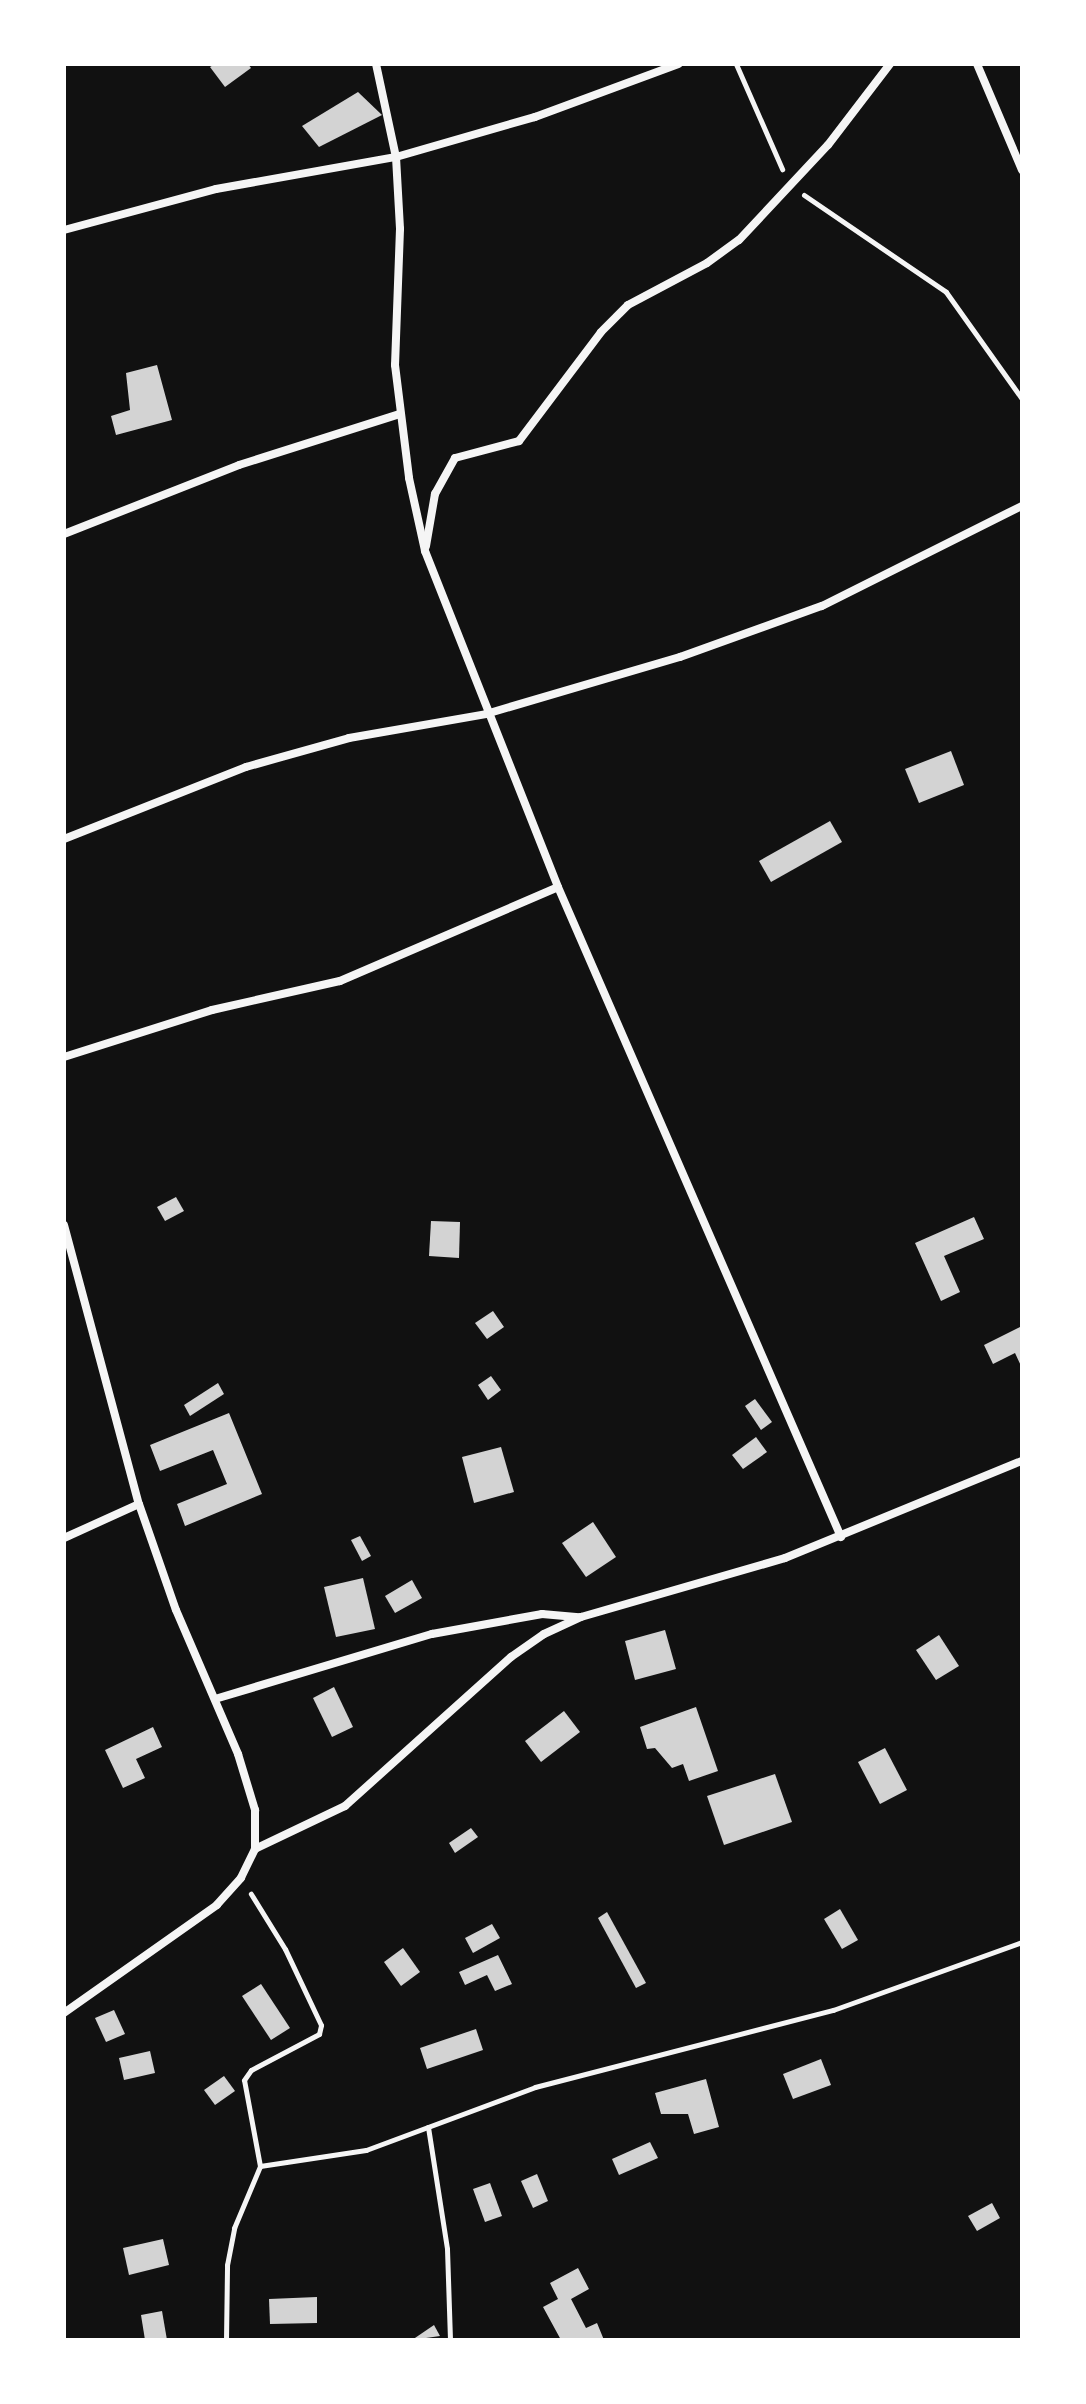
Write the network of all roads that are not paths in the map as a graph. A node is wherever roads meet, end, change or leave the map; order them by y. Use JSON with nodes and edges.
{"nodes":[{"id":1,"x":376,"y":64,"type":"edge"},
{"id":2,"x":678,"y":64,"type":"edge"},
{"id":3,"x":890,"y":64,"type":"edge"},
{"id":4,"x":977,"y":64,"type":"edge"},
{"id":5,"x":396,"y":157,"type":"junction"},
{"id":6,"x":1022,"y":170,"type":"edge"},
{"id":7,"x":64,"y":230,"type":"edge"},
{"id":8,"x":400,"y":414,"type":"junction"},
{"id":9,"x":1022,"y":506,"type":"edge"},
{"id":10,"x":64,"y":534,"type":"edge"},
{"id":11,"x":425,"y":551,"type":"junction"},
{"id":12,"x":486,"y":714,"type":"junction"},
{"id":13,"x":64,"y":839,"type":"edge"},
{"id":14,"x":558,"y":887,"type":"junction"},
{"id":15,"x":64,"y":1057,"type":"edge"},
{"id":16,"x":64,"y":1225,"type":"edge"},
{"id":17,"x":1022,"y":1461,"type":"edge"},
{"id":18,"x":139,"y":1504,"type":"junction"},
{"id":19,"x":841,"y":1537,"type":"junction"},
{"id":20,"x":64,"y":1538,"type":"edge"},
{"id":21,"x":581,"y":1617,"type":"junction"},
{"id":22,"x":215,"y":1699,"type":"junction"},
{"id":23,"x":255,"y":1849,"type":"junction"},
{"id":24,"x":64,"y":2013,"type":"edge"}],
"edges":[{"from":1,"to":5,"type":"street"},
{"from":2,"to":5,"type":"street"},
{"from":3,"to":11,"type":"street"},
{"from":4,"to":6,"type":"street"},
{"from":5,"to":7,"type":"street"},
{"from":5,"to":8,"type":"street"},
{"from":8,"to":10,"type":"street"},
{"from":8,"to":11,"type":"street"},
{"from":9,"to":12,"type":"street"},
{"from":11,"to":12,"type":"street"},
{"from":12,"to":13,"type":"street"},
{"from":12,"to":14,"type":"street"},
{"from":14,"to":15,"type":"street"},
{"from":14,"to":19,"type":"street"},
{"from":16,"to":18,"type":"street"},
{"from":17,"to":19,"type":"street"},
{"from":18,"to":20,"type":"street"},
{"from":18,"to":22,"type":"street"},
{"from":19,"to":21,"type":"street"},
{"from":21,"to":22,"type":"street"},
{"from":21,"to":23,"type":"street"},
{"from":22,"to":23,"type":"street"},
{"from":23,"to":24,"type":"street"}]}
